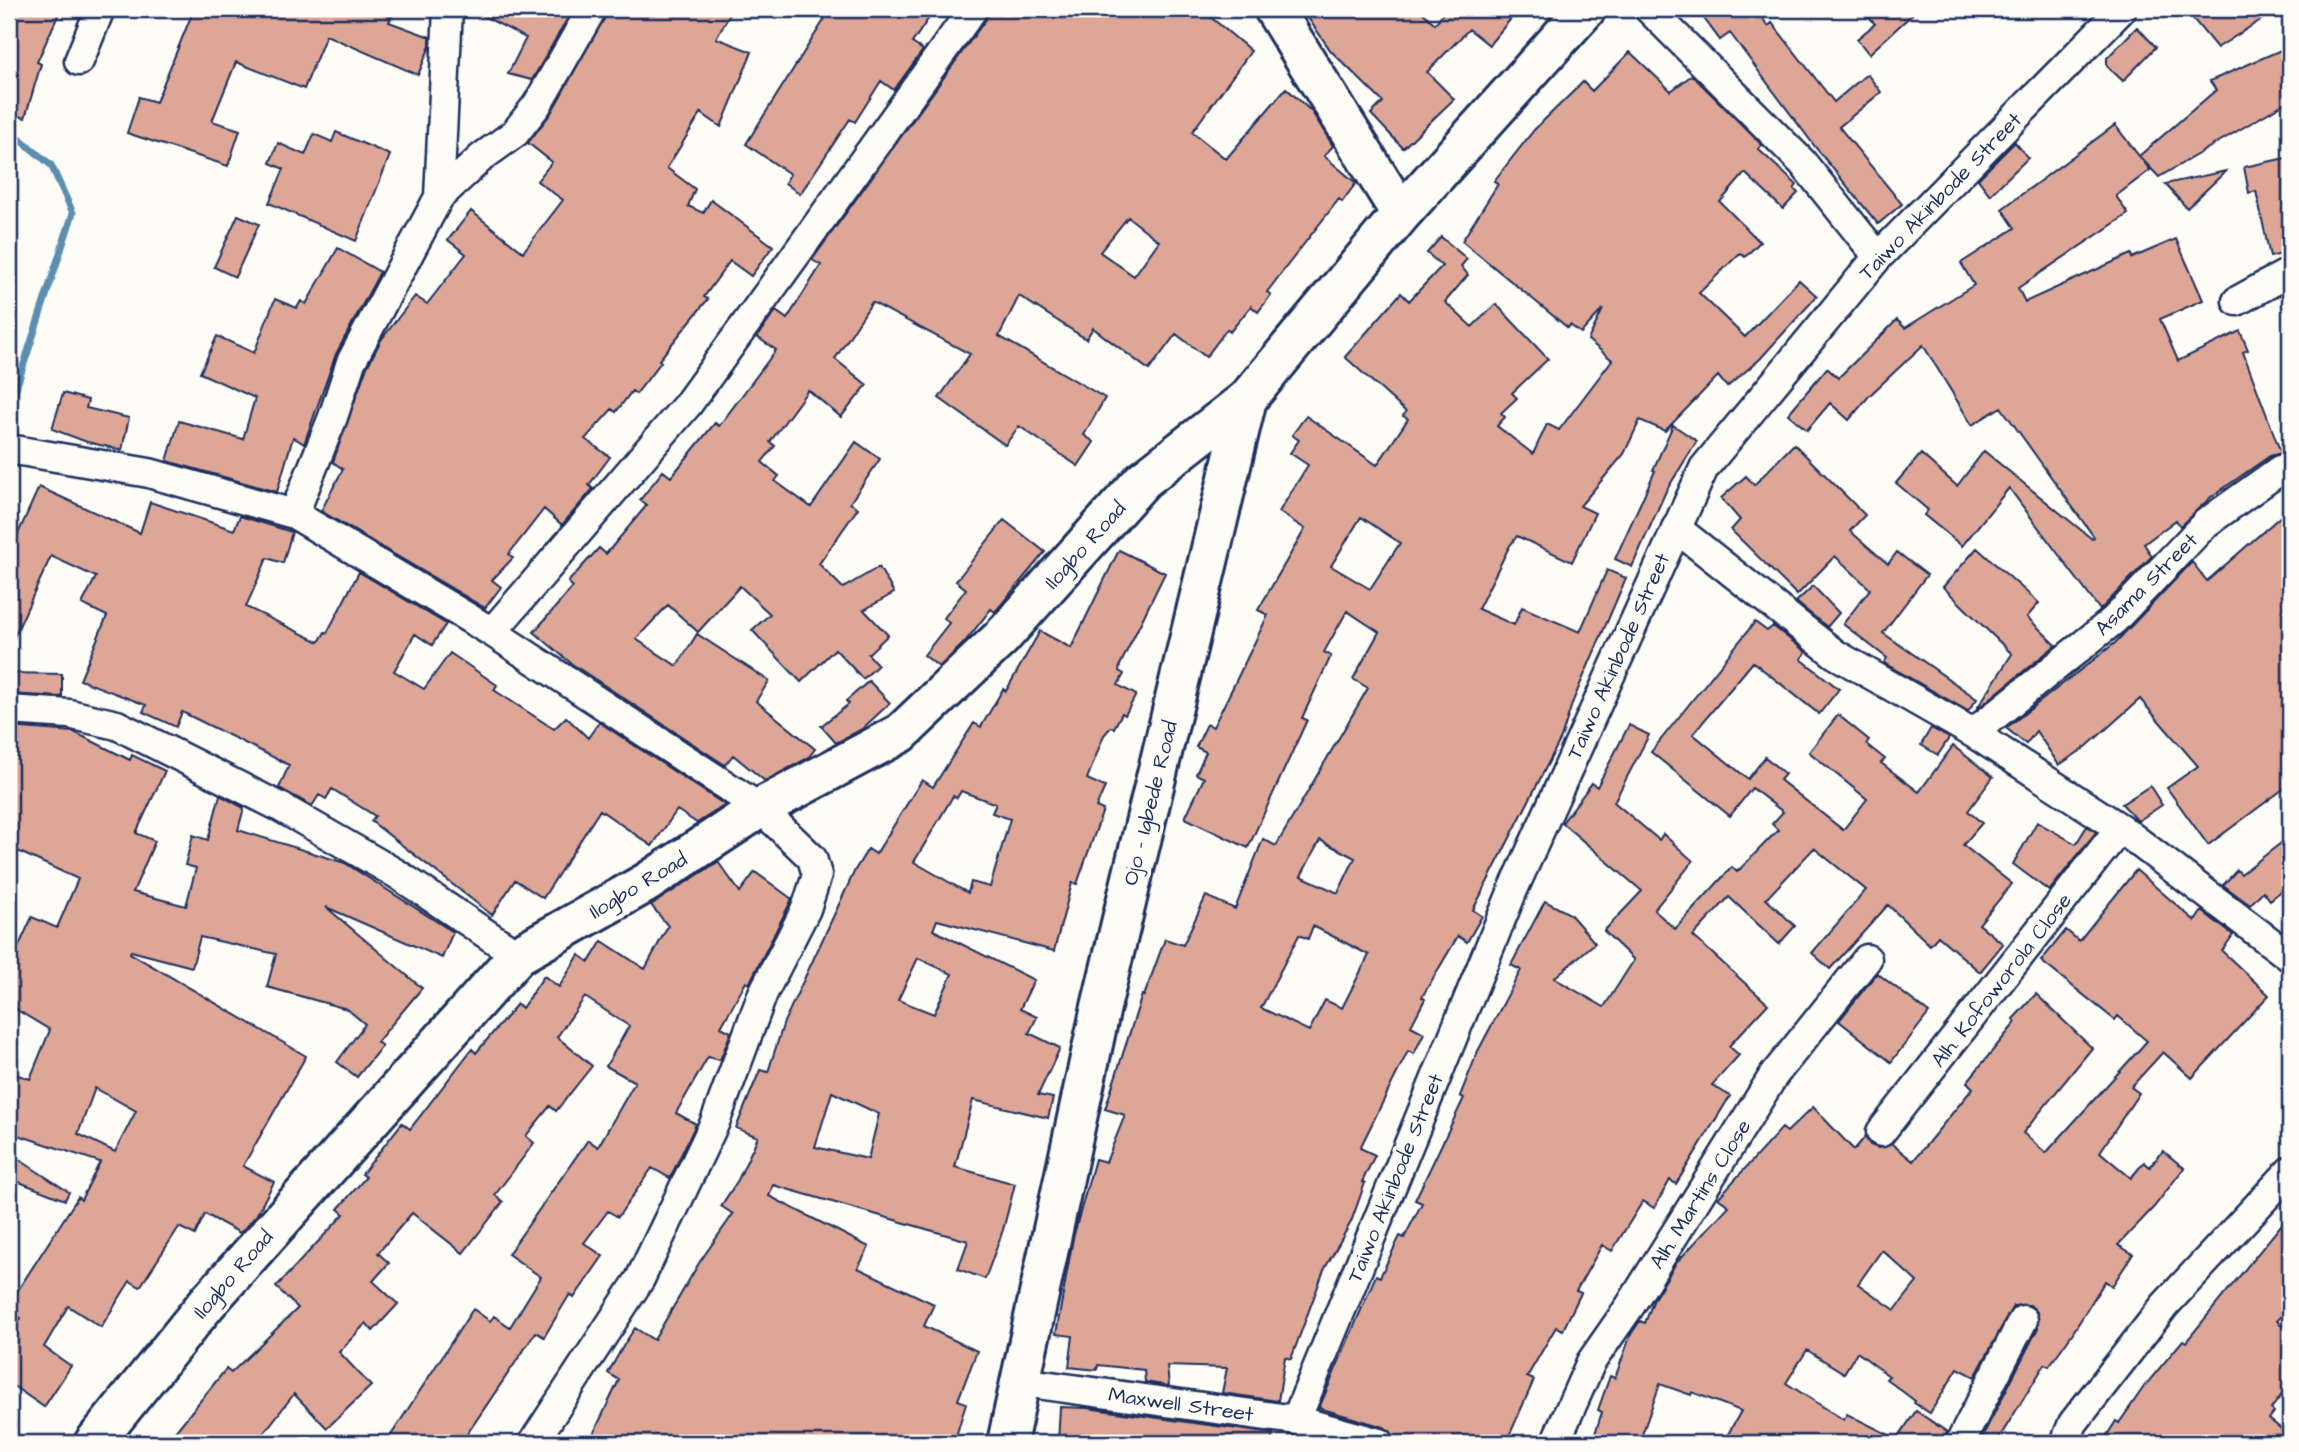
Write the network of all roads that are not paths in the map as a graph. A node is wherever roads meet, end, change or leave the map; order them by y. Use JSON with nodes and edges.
{"nodes":[{"id":1,"x":100,"y":9,"type":"edge"},
{"id":2,"x":448,"y":9,"type":"edge"},
{"id":3,"x":592,"y":9,"type":"edge"},
{"id":4,"x":973,"y":9,"type":"edge"},
{"id":5,"x":1274,"y":9,"type":"edge"},
{"id":6,"x":1586,"y":9,"type":"edge"},
{"id":7,"x":1649,"y":9,"type":"edge"},
{"id":8,"x":2122,"y":9,"type":"edge"},
{"id":9,"x":79,"y":61,"type":"dead end"},
{"id":10,"x":439,"y":197,"type":"junction"},
{"id":11,"x":1401,"y":214,"type":"junction"},
{"id":12,"x":1878,"y":257,"type":"junction"},
{"id":13,"x":2290,"y":272,"type":"edge"},
{"id":14,"x":2236,"y":301,"type":"dead end"},
{"id":15,"x":1247,"y":399,"type":"junction"},
{"id":16,"x":15,"y":450,"type":"dead end"},
{"id":17,"x":2290,"y":469,"type":"edge"},
{"id":18,"x":294,"y":514,"type":"junction"},
{"id":19,"x":1676,"y":528,"type":"junction"},
{"id":20,"x":492,"y":632,"type":"junction"},
{"id":21,"x":9,"y":710,"type":"edge"},
{"id":22,"x":1973,"y":733,"type":"junction"},
{"id":23,"x":760,"y":808,"type":"junction"},
{"id":24,"x":2120,"y":828,"type":"junction"},
{"id":25,"x":518,"y":955,"type":"junction"},
{"id":26,"x":2290,"y":957,"type":"edge"},
{"id":27,"x":1867,"y":959,"type":"dead end"},
{"id":28,"x":1881,"y":1132,"type":"dead end"},
{"id":29,"x":2290,"y":1171,"type":"edge"},
{"id":30,"x":2023,"y":1320,"type":"dead end"},
{"id":31,"x":1022,"y":1382,"type":"junction"},
{"id":32,"x":1296,"y":1420,"type":"junction"},
{"id":33,"x":94,"y":1443,"type":"edge"},
{"id":34,"x":533,"y":1443,"type":"edge"},
{"id":35,"x":1007,"y":1443,"type":"edge"},
{"id":36,"x":1379,"y":1443,"type":"edge"},
{"id":37,"x":1555,"y":1443,"type":"edge"},
{"id":38,"x":1960,"y":1443,"type":"edge"},
{"id":39,"x":2065,"y":1443,"type":"edge"}],
"edges":[{"from":1,"to":9,"type":"street"},
{"from":2,"to":10,"type":"street"},
{"from":3,"to":10,"type":"street"},
{"from":4,"to":20,"type":"street"},
{"from":5,"to":11,"type":"main road"},
{"from":6,"to":11,"type":"main road","name":"Ojo - Igbede Road"},
{"from":7,"to":12,"type":"street"},
{"from":8,"to":12,"type":"street","name":"Taiwo Akinbode Street"},
{"from":10,"to":18,"type":"street"},
{"from":11,"to":15,"type":"main road","name":"Ojo - Igbede Road"},
{"from":12,"to":19,"type":"street","name":"Taiwo Akinbode Street"},
{"from":13,"to":14,"type":"street"},
{"from":15,"to":23,"type":"main road","name":"Ilogbo Road"},
{"from":15,"to":31,"type":"main road","name":"Ojo - Igbede Road"},
{"from":16,"to":18,"type":"street"},
{"from":17,"to":22,"type":"street","name":"Asama Street"},
{"from":18,"to":20,"type":"street"},
{"from":19,"to":22,"type":"street"},
{"from":19,"to":32,"type":"street","name":"Taiwo Akinbode Street"},
{"from":20,"to":23,"type":"street"},
{"from":21,"to":25,"type":"street"},
{"from":22,"to":24,"type":"street"},
{"from":23,"to":25,"type":"main road","name":"Ilogbo Road"},
{"from":23,"to":34,"type":"street"},
{"from":24,"to":26,"type":"street"},
{"from":24,"to":28,"type":"street","name":"Alh. Kofoworola Close"},
{"from":25,"to":33,"type":"main road","name":"Ilogbo Road"},
{"from":27,"to":37,"type":"street","name":"Alh. Martins Close"},
{"from":29,"to":39,"type":"street"},
{"from":30,"to":38,"type":"street"},
{"from":31,"to":32,"type":"street","name":"Maxwell Street"},
{"from":31,"to":35,"type":"main road","name":"Ojo - Igbede Road"},
{"from":32,"to":36,"type":"street","name":"Maxwell Street"}]}
